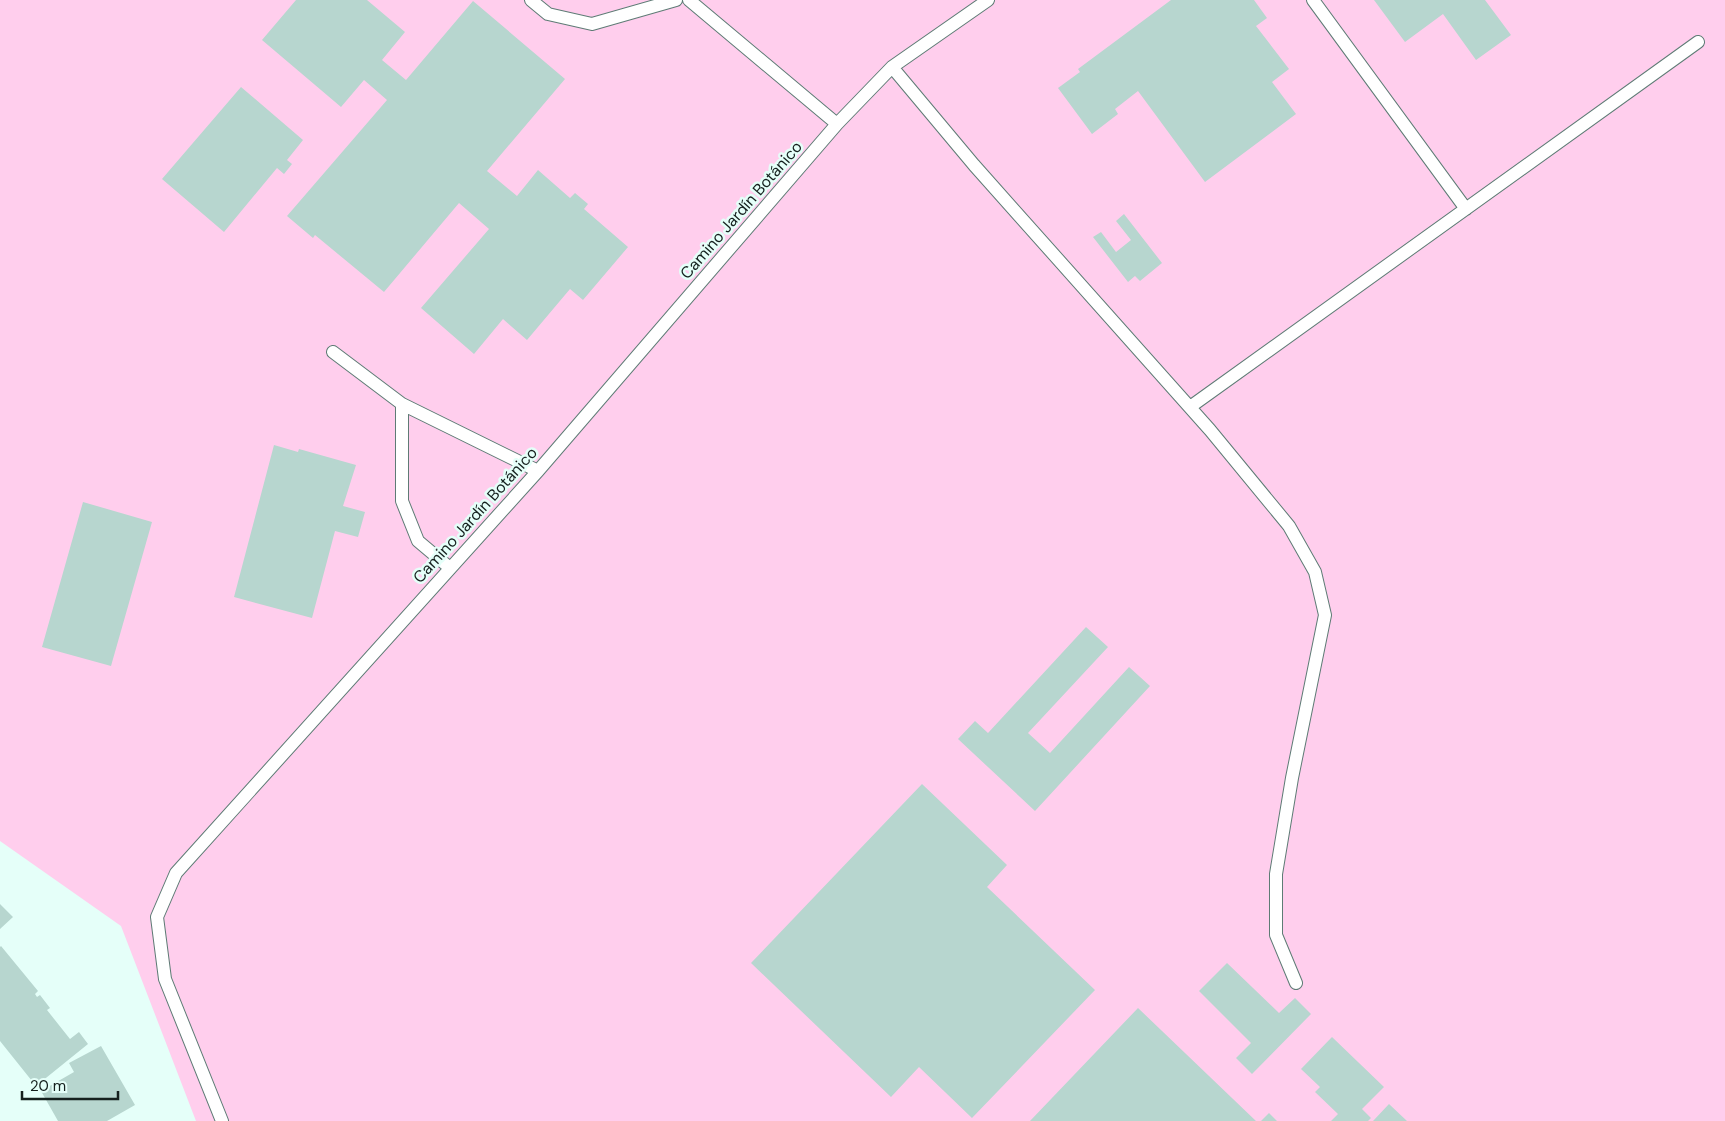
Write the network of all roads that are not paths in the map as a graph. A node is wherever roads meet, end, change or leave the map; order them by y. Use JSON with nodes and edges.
{"nodes":[{"id":1,"x":530,"y":0,"type":"edge"},
{"id":2,"x":676,"y":0,"type":"edge"},
{"id":3,"x":690,"y":0,"type":"edge"},
{"id":4,"x":988,"y":0,"type":"edge"},
{"id":5,"x":1313,"y":0,"type":"edge"},
{"id":6,"x":1698,"y":42,"type":"dead end"},
{"id":7,"x":892,"y":67,"type":"junction"},
{"id":8,"x":837,"y":124,"type":"junction"},
{"id":9,"x":1466,"y":208,"type":"junction"},
{"id":10,"x":333,"y":352,"type":"dead end"},
{"id":11,"x":402,"y":404,"type":"junction"},
{"id":12,"x":1190,"y":407,"type":"junction"},
{"id":13,"x":538,"y":470,"type":"junction"},
{"id":14,"x":450,"y":568,"type":"junction"},
{"id":15,"x":1296,"y":982,"type":"dead end"},
{"id":16,"x":222,"y":1121,"type":"edge"}],
"edges":[{"from":1,"to":2,"type":"lane"},
{"from":3,"to":8,"type":"lane"},
{"from":4,"to":7,"type":"lane","name":"Camino Jardín Botánico"},
{"from":5,"to":9,"type":"lane"},
{"from":6,"to":9,"type":"lane"},
{"from":7,"to":8,"type":"lane","name":"Camino Jardín Botánico"},
{"from":7,"to":12,"type":"lane"},
{"from":8,"to":13,"type":"lane","name":"Camino Jardín Botánico"},
{"from":9,"to":12,"type":"lane"},
{"from":10,"to":11,"type":"lane"},
{"from":11,"to":13,"type":"lane"},
{"from":11,"to":14,"type":"lane"},
{"from":12,"to":15,"type":"lane"},
{"from":13,"to":14,"type":"lane","name":"Camino Jardín Botánico"},
{"from":14,"to":16,"type":"lane","name":"Camino Jardín Botánico"}]}
